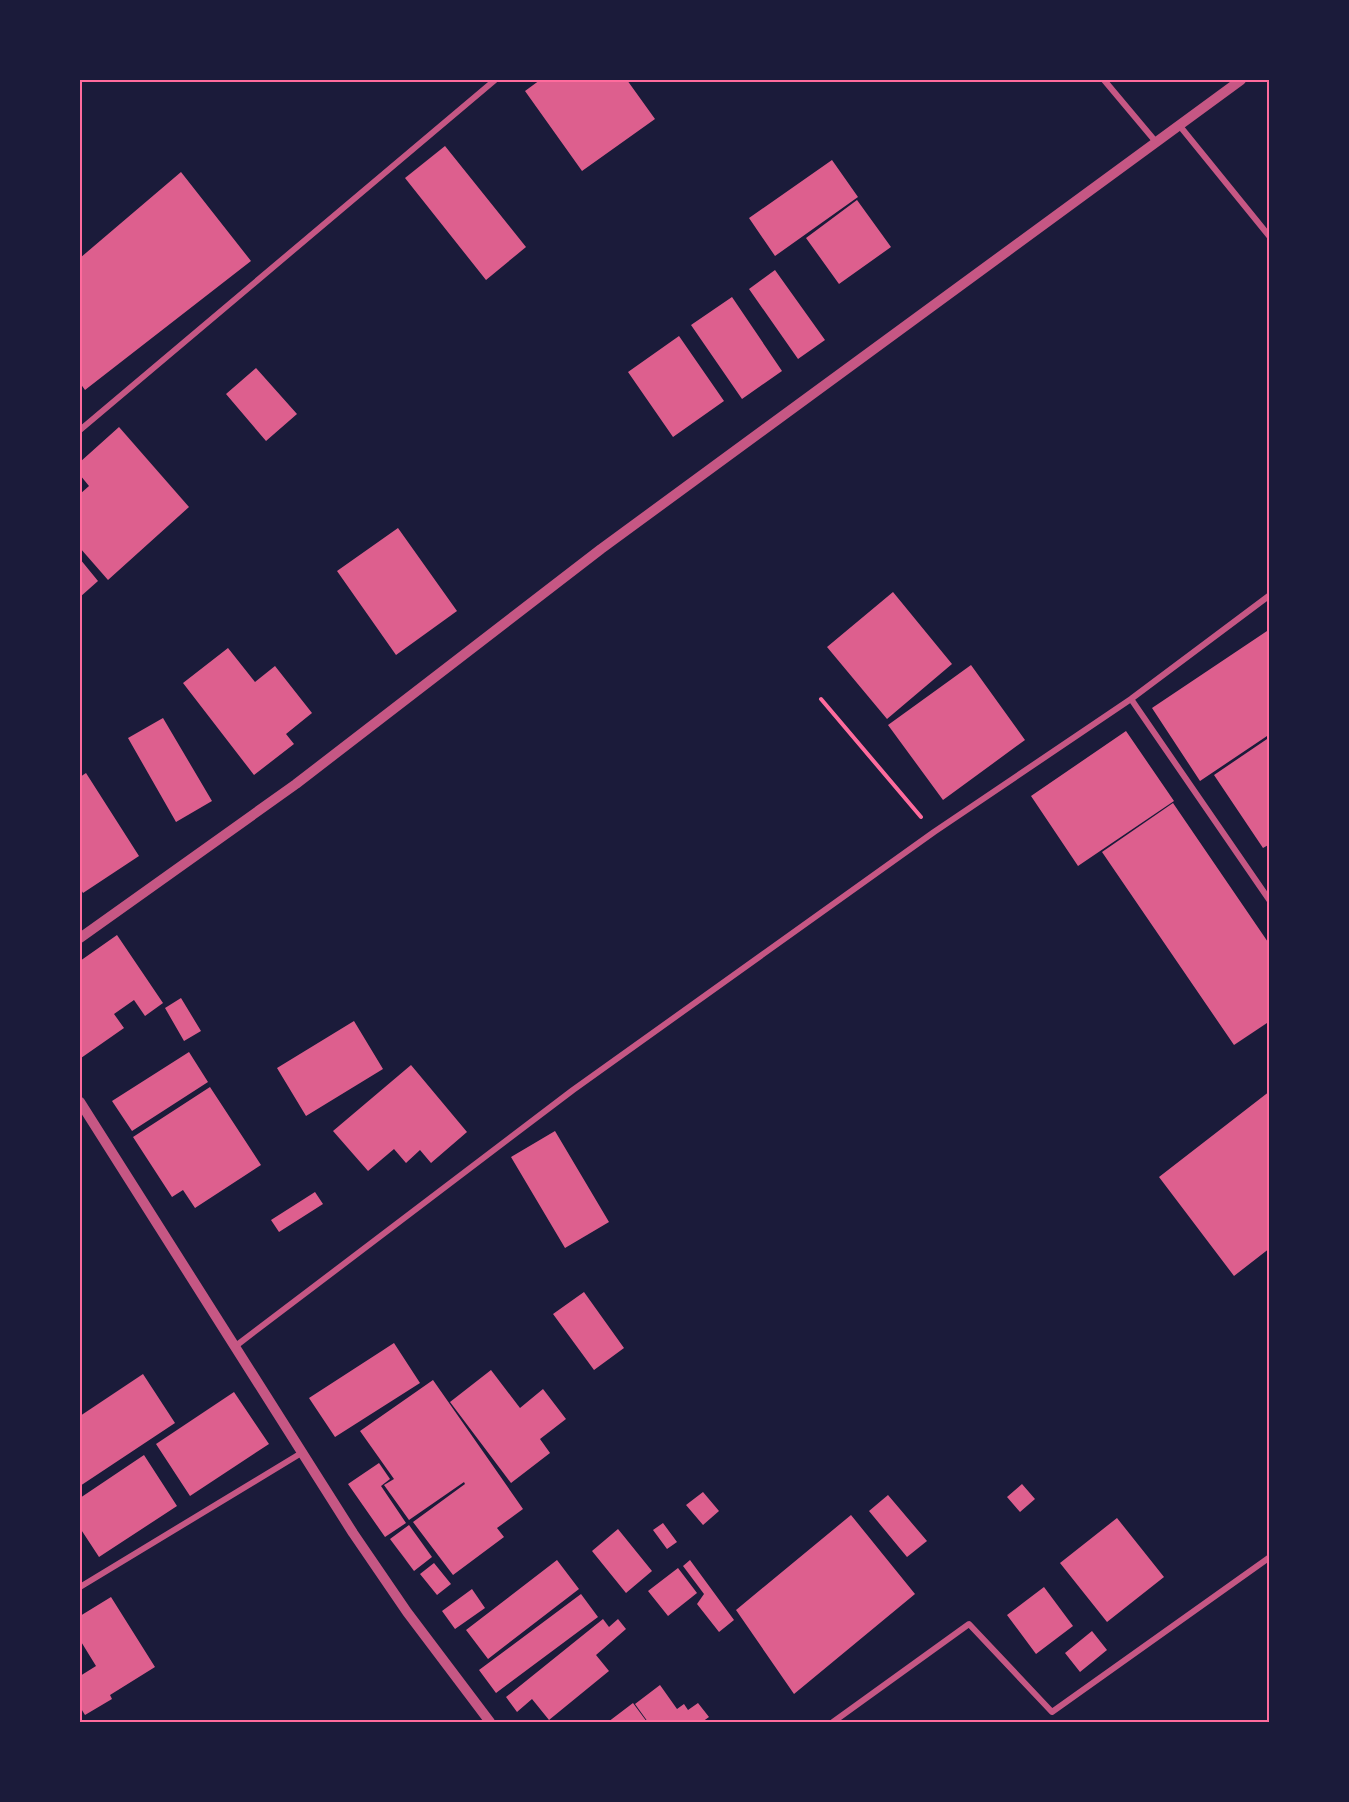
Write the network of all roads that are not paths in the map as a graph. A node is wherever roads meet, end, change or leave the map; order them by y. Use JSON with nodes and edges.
{"nodes":[{"id":1,"x":495,"y":80,"type":"edge"},
{"id":2,"x":1104,"y":80,"type":"edge"},
{"id":3,"x":1241,"y":80,"type":"edge"},
{"id":4,"x":1179,"y":125,"type":"junction"},
{"id":5,"x":1156,"y":142,"type":"junction"},
{"id":6,"x":1269,"y":237,"type":"edge"},
{"id":7,"x":80,"y":430,"type":"edge"},
{"id":8,"x":1269,"y":595,"type":"edge"},
{"id":9,"x":1131,"y":699,"type":"junction"},
{"id":10,"x":1269,"y":901,"type":"edge"},
{"id":11,"x":80,"y":938,"type":"edge"},
{"id":12,"x":80,"y":1102,"type":"edge"},
{"id":13,"x":237,"y":1345,"type":"junction"},
{"id":14,"x":303,"y":1452,"type":"junction"},
{"id":15,"x":1269,"y":1557,"type":"edge"},
{"id":16,"x":80,"y":1587,"type":"edge"},
{"id":17,"x":490,"y":1722,"type":"edge"},
{"id":18,"x":834,"y":1722,"type":"edge"}],
"edges":[{"from":1,"to":7,"type":"street"},
{"from":2,"to":5,"type":"street"},
{"from":3,"to":4,"type":"street"},
{"from":4,"to":5,"type":"street"},
{"from":4,"to":6,"type":"street"},
{"from":5,"to":11,"type":"street"},
{"from":8,"to":9,"type":"street"},
{"from":9,"to":10,"type":"street"},
{"from":9,"to":13,"type":"street"},
{"from":12,"to":13,"type":"street"},
{"from":13,"to":14,"type":"street"},
{"from":14,"to":16,"type":"street"},
{"from":14,"to":17,"type":"street"},
{"from":15,"to":18,"type":"street"}]}
